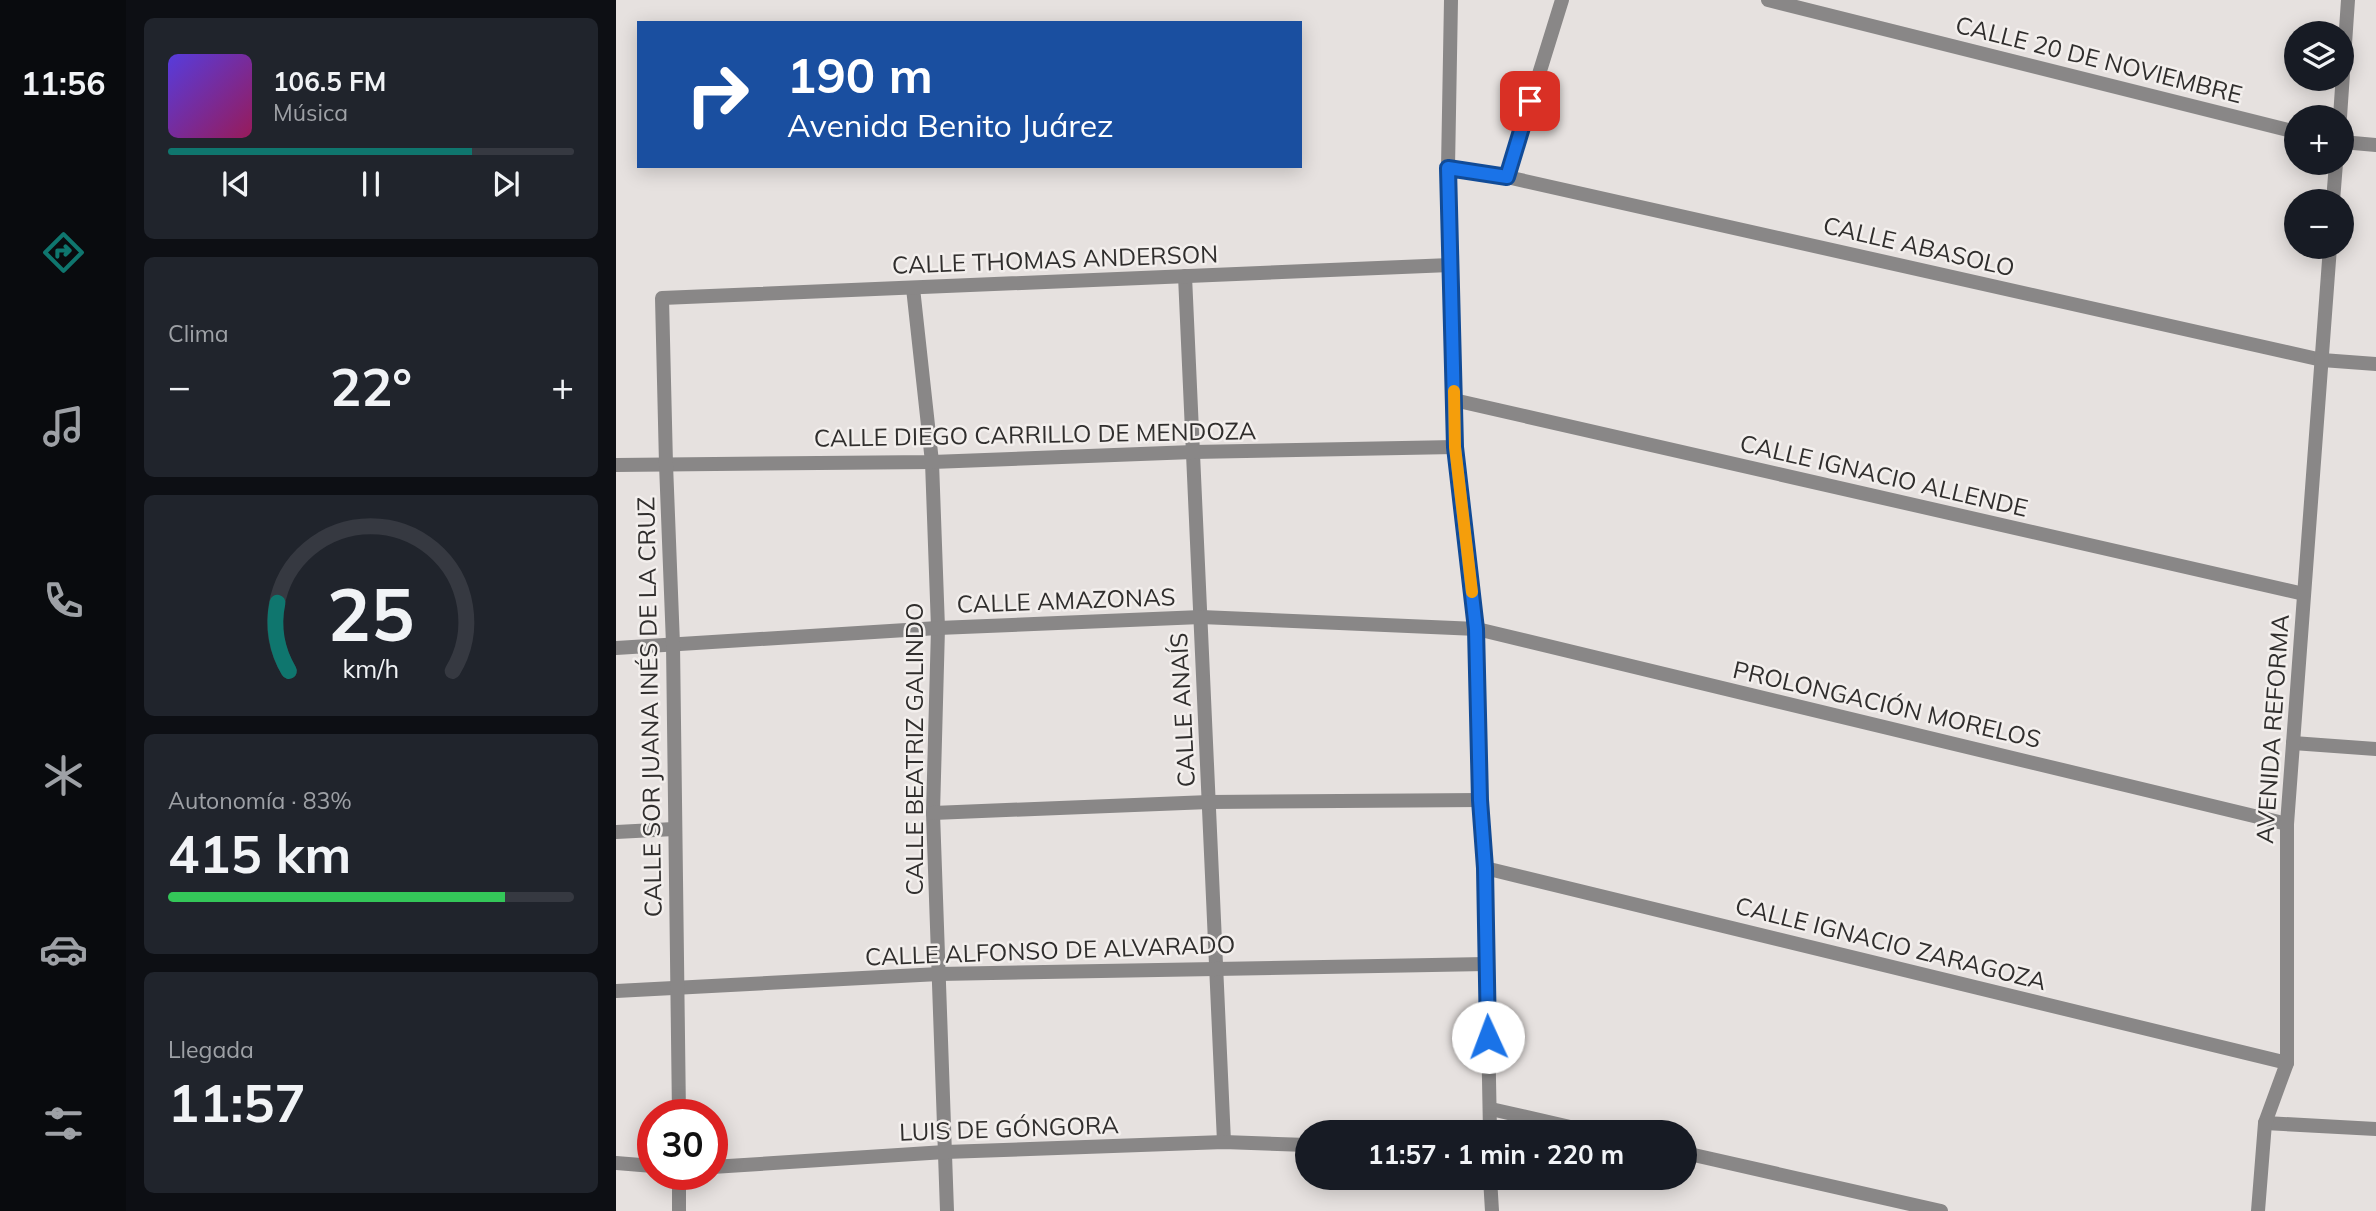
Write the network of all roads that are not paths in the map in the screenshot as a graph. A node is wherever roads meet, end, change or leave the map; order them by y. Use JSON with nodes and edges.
{"nodes":[{"id":1,"x":1451,"y":0,"type":"edge"},
{"id":2,"x":1562,"y":0,"type":"edge"},
{"id":3,"x":1769,"y":0,"type":"edge"},
{"id":4,"x":2348,"y":0,"type":"edge"},
{"id":5,"x":2341,"y":105,"type":"edge"},
{"id":6,"x":2284,"y":128,"type":"edge"},
{"id":7,"x":2354,"y":143,"type":"edge"},
{"id":8,"x":2376,"y":145,"type":"edge"},
{"id":9,"x":1448,"y":168,"type":"junction"},
{"id":10,"x":1507,"y":177,"type":"junction"},
{"id":11,"x":2329,"y":259,"type":"edge"},
{"id":12,"x":1450,"y":265,"type":"junction"},
{"id":13,"x":1185,"y":276,"type":"junction"},
{"id":14,"x":914,"y":288,"type":"junction"},
{"id":15,"x":662,"y":298,"type":"joint"},
{"id":16,"x":2322,"y":360,"type":"junction"},
{"id":17,"x":2376,"y":364,"type":"edge"},
{"id":18,"x":1454,"y":400,"type":"junction"},
{"id":19,"x":1455,"y":447,"type":"junction"},
{"id":20,"x":1193,"y":452,"type":"junction"},
{"id":21,"x":932,"y":462,"type":"junction"},
{"id":22,"x":666,"y":464,"type":"junction"},
{"id":23,"x":616,"y":465,"type":"edge"},
{"id":24,"x":2304,"y":594,"type":"junction"},
{"id":25,"x":1201,"y":617,"type":"junction"},
{"id":26,"x":938,"y":628,"type":"junction"},
{"id":27,"x":1476,"y":629,"type":"junction"},
{"id":28,"x":673,"y":644,"type":"junction"},
{"id":29,"x":616,"y":648,"type":"edge"},
{"id":30,"x":2293,"y":743,"type":"junction"},
{"id":31,"x":2376,"y":749,"type":"edge"},
{"id":32,"x":1480,"y":800,"type":"junction"},
{"id":33,"x":1209,"y":802,"type":"junction"},
{"id":34,"x":933,"y":813,"type":"junction"},
{"id":35,"x":2287,"y":824,"type":"junction"},
{"id":36,"x":674,"y":829,"type":"junction"},
{"id":37,"x":616,"y":832,"type":"edge"},
{"id":38,"x":1485,"y":868,"type":"junction"},
{"id":39,"x":1486,"y":964,"type":"junction"},
{"id":40,"x":1217,"y":967,"type":"junction"},
{"id":41,"x":939,"y":974,"type":"junction"},
{"id":42,"x":678,"y":989,"type":"junction"},
{"id":43,"x":616,"y":991,"type":"edge"},
{"id":44,"x":2287,"y":1063,"type":"junction"},
{"id":45,"x":679,"y":1099,"type":"edge"},
{"id":46,"x":1490,"y":1109,"type":"junction"},
{"id":47,"x":1490,"y":1120,"type":"edge"},
{"id":48,"x":1539,"y":1120,"type":"edge"},
{"id":49,"x":2265,"y":1123,"type":"junction"},
{"id":50,"x":2376,"y":1129,"type":"edge"},
{"id":51,"x":1224,"y":1142,"type":"junction"},
{"id":52,"x":1295,"y":1145,"type":"edge"},
{"id":53,"x":945,"y":1152,"type":"junction"},
{"id":54,"x":1697,"y":1156,"type":"edge"},
{"id":55,"x":616,"y":1163,"type":"edge"},
{"id":56,"x":637,"y":1165,"type":"edge"},
{"id":57,"x":728,"y":1166,"type":"edge"},
{"id":58,"x":679,"y":1190,"type":"edge"},
{"id":59,"x":1491,"y":1190,"type":"edge"},
{"id":60,"x":678,"y":1208,"type":"edge"},
{"id":61,"x":947,"y":1211,"type":"edge"},
{"id":62,"x":1492,"y":1211,"type":"edge"},
{"id":63,"x":1941,"y":1211,"type":"edge"},
{"id":64,"x":2258,"y":1211,"type":"edge"}],
"edges":[{"from":1,"to":9,"type":"street"},
{"from":2,"to":10,"type":"street"},
{"from":3,"to":6,"type":"street","name":"CALLE 20 DE NOVIEMBRE"},
{"from":4,"to":5,"type":"street"},
{"from":7,"to":8,"type":"street"},
{"from":9,"to":10,"type":"street","name":"CALLE ABASOLO"},
{"from":9,"to":12,"type":"street"},
{"from":10,"to":16,"type":"street","name":"CALLE ABASOLO"},
{"from":11,"to":16,"type":"street","name":"AVENIDA REFORMA"},
{"from":12,"to":13,"type":"street","name":"CALLE THOMAS ANDERSON"},
{"from":12,"to":18,"type":"street"},
{"from":13,"to":14,"type":"street","name":"CALLE THOMAS ANDERSON"},
{"from":13,"to":20,"type":"street","name":"CALLE ANAÍS"},
{"from":14,"to":15,"type":"street","name":"CALLE THOMAS ANDERSON"},
{"from":14,"to":21,"type":"street","name":"CALLE BEATRIZ GALINDO"},
{"from":15,"to":22,"type":"street","name":"CALLE SOR JUANA INÉS DE LA CRUZ"},
{"from":16,"to":17,"type":"street","name":"CALLE ABASOLO"},
{"from":16,"to":24,"type":"street","name":"AVENIDA REFORMA"},
{"from":18,"to":19,"type":"street"},
{"from":18,"to":24,"type":"street","name":"CALLE IGNACIO ALLENDE"},
{"from":19,"to":20,"type":"street","name":"CALLE DIEGO CARRILLO DE MENDOZA"},
{"from":19,"to":27,"type":"street"},
{"from":20,"to":21,"type":"street","name":"CALLE DIEGO CARRILLO DE MENDOZA"},
{"from":20,"to":25,"type":"street","name":"CALLE ANAÍS"},
{"from":21,"to":22,"type":"street","name":"CALLE DIEGO CARRILLO DE MENDOZA"},
{"from":21,"to":26,"type":"street","name":"CALLE BEATRIZ GALINDO"},
{"from":22,"to":23,"type":"street","name":"CALLE DIEGO CARRILLO DE MENDOZA"},
{"from":22,"to":28,"type":"street","name":"CALLE SOR JUANA INÉS DE LA CRUZ"},
{"from":24,"to":30,"type":"street","name":"AVENIDA REFORMA"},
{"from":25,"to":26,"type":"street","name":"CALLE AMAZONAS"},
{"from":25,"to":27,"type":"street","name":"CALLE AMAZONAS"},
{"from":25,"to":33,"type":"street","name":"CALLE ANAÍS"},
{"from":26,"to":28,"type":"street","name":"CALLE AMAZONAS"},
{"from":26,"to":34,"type":"street","name":"CALLE BEATRIZ GALINDO"},
{"from":27,"to":32,"type":"street"},
{"from":27,"to":35,"type":"street","name":"PROLONGACIÓN MORELOS"},
{"from":28,"to":29,"type":"street","name":"CALLE AMAZONAS"},
{"from":28,"to":36,"type":"street","name":"CALLE SOR JUANA INÉS DE LA CRUZ"},
{"from":30,"to":31,"type":"street"},
{"from":30,"to":35,"type":"street","name":"AVENIDA REFORMA"},
{"from":32,"to":33,"type":"street"},
{"from":32,"to":38,"type":"street"},
{"from":33,"to":34,"type":"street"},
{"from":33,"to":40,"type":"street","name":"CALLE ANAÍS"},
{"from":34,"to":41,"type":"street","name":"CALLE BEATRIZ GALINDO"},
{"from":35,"to":44,"type":"street","name":"AVENIDA REFORMA"},
{"from":36,"to":37,"type":"street"},
{"from":36,"to":42,"type":"street","name":"CALLE SOR JUANA INÉS DE LA CRUZ"},
{"from":38,"to":39,"type":"street"},
{"from":38,"to":44,"type":"street","name":"CALLE IGNACIO ZARAGOZA"},
{"from":39,"to":40,"type":"street","name":"CALLE ALFONSO DE ALVARADO"},
{"from":39,"to":46,"type":"street"},
{"from":40,"to":41,"type":"street","name":"CALLE ALFONSO DE ALVARADO"},
{"from":40,"to":51,"type":"street","name":"CALLE ANAÍS"},
{"from":41,"to":42,"type":"street","name":"CALLE ALFONSO DE ALVARADO"},
{"from":41,"to":53,"type":"street","name":"CALLE BEATRIZ GALINDO"},
{"from":42,"to":43,"type":"street","name":"CALLE ALFONSO DE ALVARADO"},
{"from":42,"to":45,"type":"street","name":"CALLE SOR JUANA INÉS DE LA CRUZ"},
{"from":44,"to":49,"type":"street","name":"AVENIDA REFORMA"},
{"from":46,"to":47,"type":"street"},
{"from":46,"to":48,"type":"street"},
{"from":49,"to":50,"type":"street"},
{"from":49,"to":64,"type":"street","name":"AVENIDA REFORMA"},
{"from":51,"to":52,"type":"street","name":"LUIS DE GÓNGORA"},
{"from":51,"to":53,"type":"street","name":"LUIS DE GÓNGORA"},
{"from":53,"to":57,"type":"street","name":"LUIS DE GÓNGORA"},
{"from":53,"to":61,"type":"street","name":"CALLE BEATRIZ GALINDO"},
{"from":54,"to":63,"type":"street"},
{"from":55,"to":56,"type":"street"},
{"from":58,"to":60,"type":"street"},
{"from":59,"to":62,"type":"street"}]}
